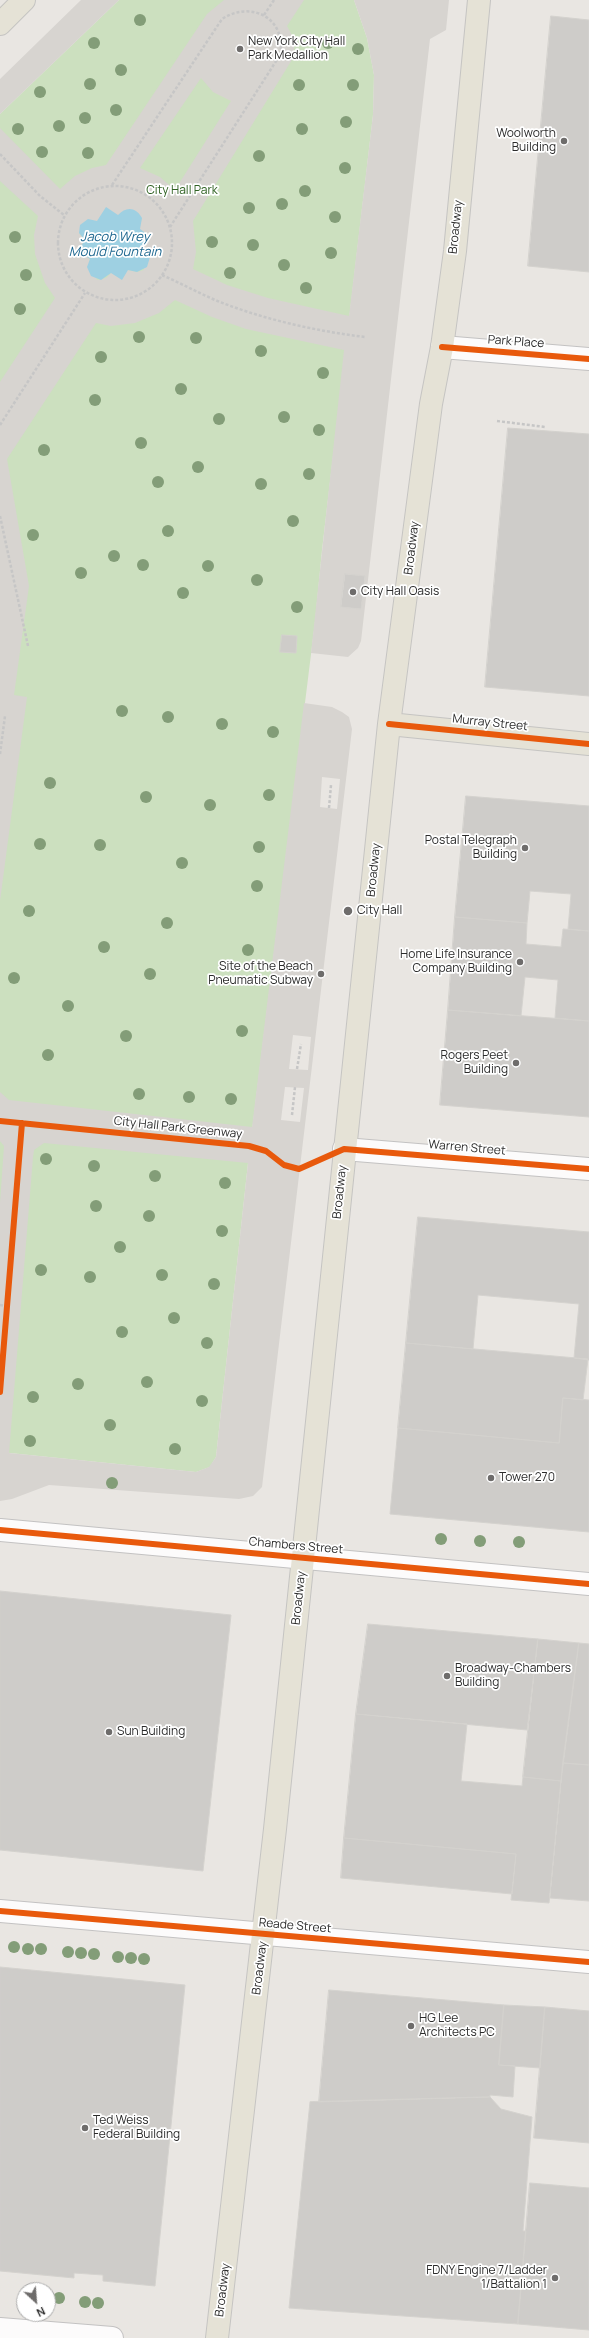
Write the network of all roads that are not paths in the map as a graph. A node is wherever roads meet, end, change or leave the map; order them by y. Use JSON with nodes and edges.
{"nodes":[{"id":1,"x":24,"y":0,"type":"edge"},
{"id":2,"x":480,"y":0,"type":"edge"},
{"id":3,"x":0,"y":24,"type":"edge"},
{"id":4,"x":442,"y":347,"type":"junction"},
{"id":5,"x":589,"y":359,"type":"edge"},
{"id":6,"x":389,"y":724,"type":"junction"},
{"id":7,"x":589,"y":744,"type":"edge"},
{"id":8,"x":344,"y":1149,"type":"junction"},
{"id":9,"x":589,"y":1169,"type":"edge"},
{"id":10,"x":0,"y":1530,"type":"edge"},
{"id":11,"x":304,"y":1558,"type":"junction"},
{"id":12,"x":589,"y":1584,"type":"edge"},
{"id":13,"x":0,"y":1911,"type":"edge"},
{"id":14,"x":264,"y":1934,"type":"junction"},
{"id":15,"x":589,"y":1962,"type":"edge"},
{"id":16,"x":0,"y":2328,"type":"edge"},
{"id":17,"x":112,"y":2338,"type":"edge"},
{"id":18,"x":217,"y":2338,"type":"edge"}],
"edges":[{"from":1,"to":3,"type":"main road"},
{"from":2,"to":4,"type":"main road","name":"Broadway"},
{"from":4,"to":5,"type":"street","name":"Park Place"},
{"from":4,"to":6,"type":"main road","name":"Broadway"},
{"from":6,"to":7,"type":"main road","name":"Murray Street"},
{"from":6,"to":8,"type":"main road","name":"Broadway"},
{"from":8,"to":9,"type":"street","name":"Warren Street"},
{"from":8,"to":11,"type":"main road","name":"Broadway"},
{"from":10,"to":11,"type":"street","name":"Chambers Street"},
{"from":11,"to":12,"type":"street","name":"Chambers Street"},
{"from":11,"to":14,"type":"main road","name":"Broadway"},
{"from":13,"to":14,"type":"street","name":"Reade Street"},
{"from":14,"to":15,"type":"street","name":"Reade Street"},
{"from":14,"to":18,"type":"main road","name":"Broadway"},
{"from":16,"to":17,"type":"street"}]}
